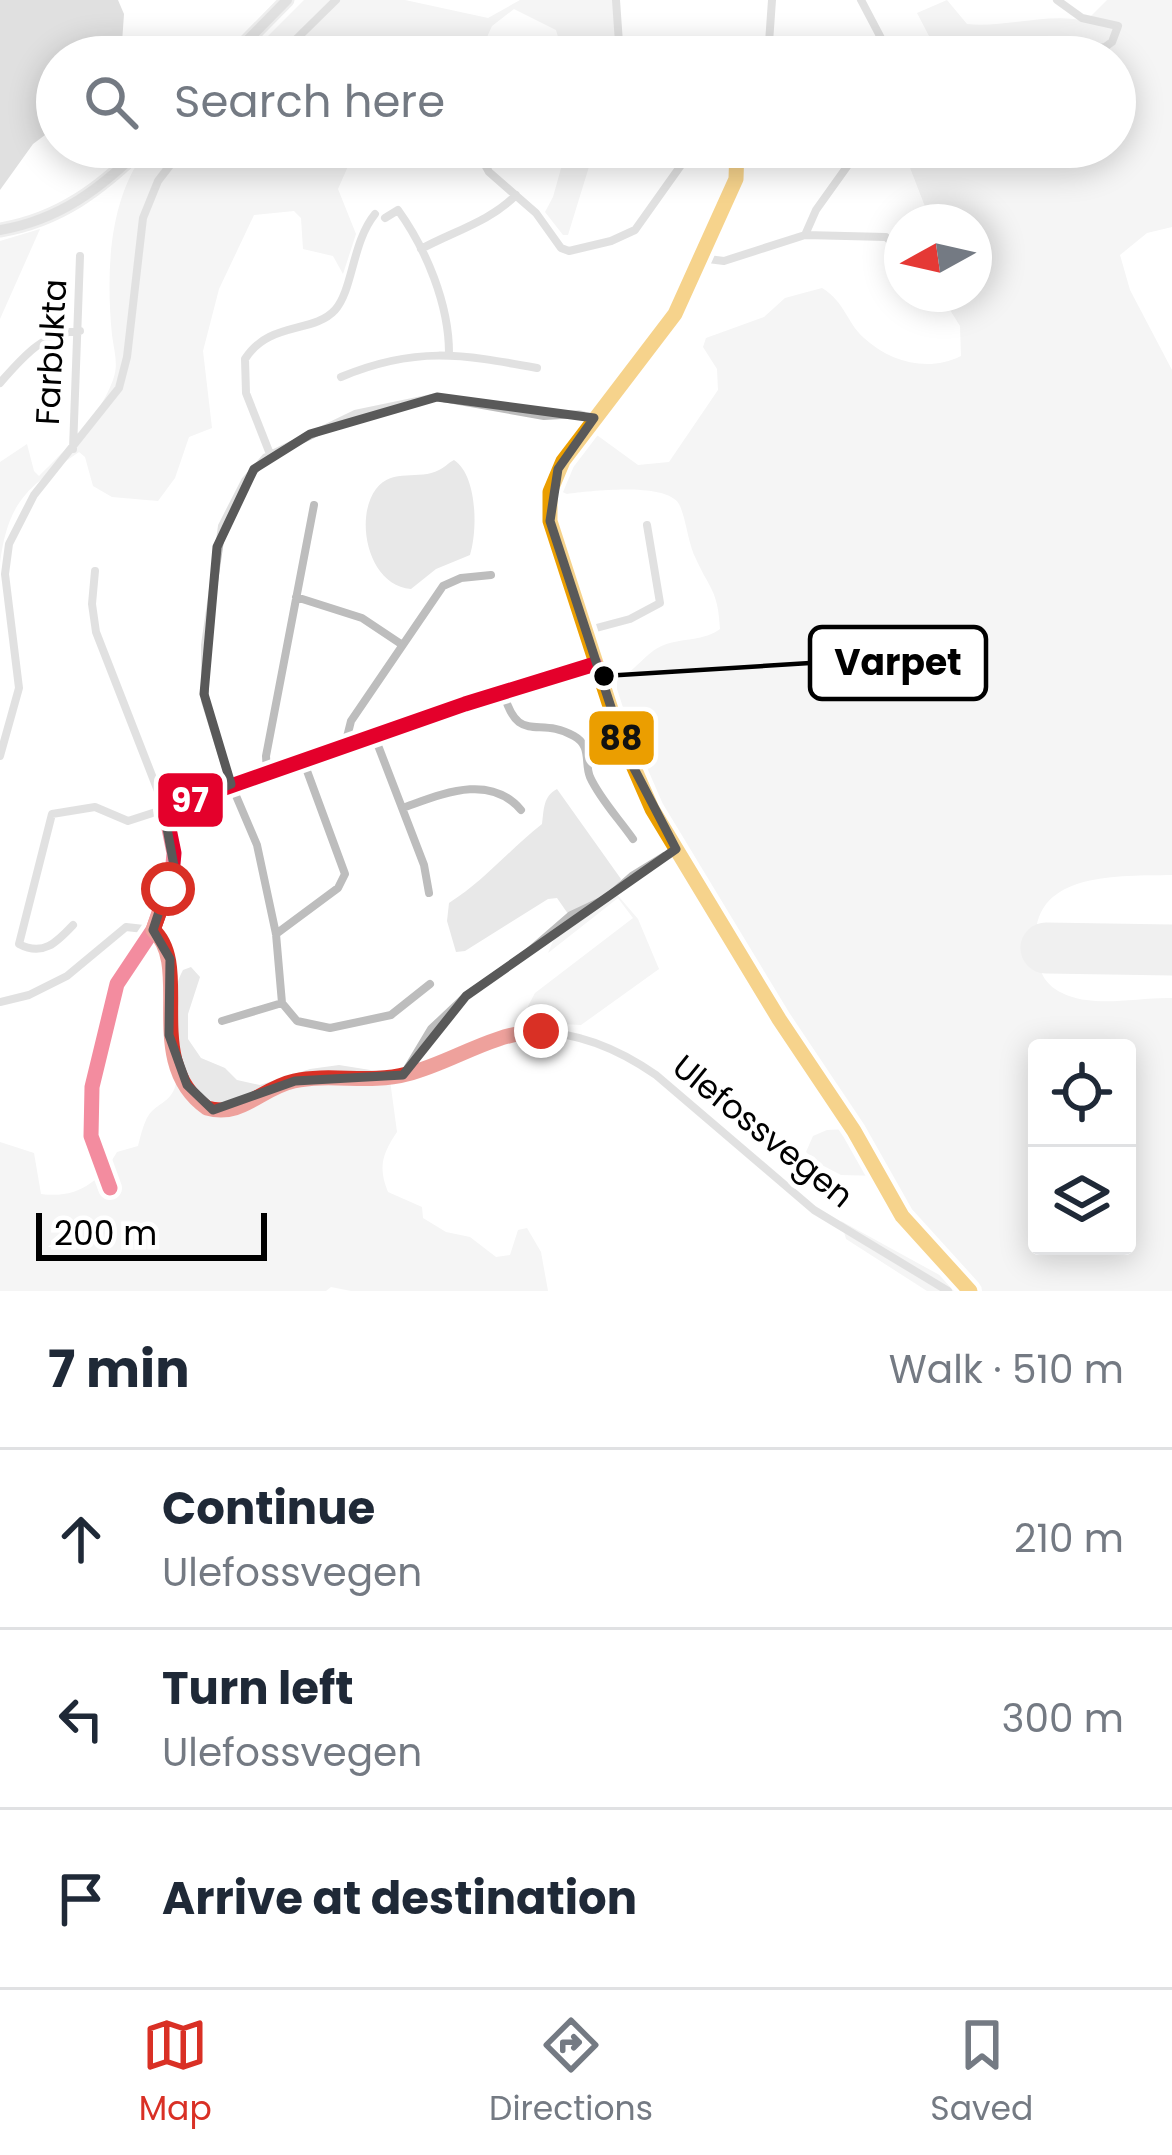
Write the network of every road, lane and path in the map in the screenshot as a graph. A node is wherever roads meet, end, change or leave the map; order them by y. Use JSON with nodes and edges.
{"nodes":[{"id":1,"x":287,"y":0,"type":"edge"},
{"id":2,"x":336,"y":0,"type":"edge"},
{"id":3,"x":616,"y":0,"type":"edge"},
{"id":4,"x":772,"y":0,"type":"edge"},
{"id":5,"x":861,"y":0,"type":"edge"},
{"id":6,"x":1057,"y":0,"type":"edge"},
{"id":7,"x":252,"y":36,"type":"edge"},
{"id":8,"x":299,"y":36,"type":"edge"},
{"id":9,"x":619,"y":36,"type":"edge"},
{"id":10,"x":770,"y":36,"type":"edge"},
{"id":11,"x":881,"y":36,"type":"edge"},
{"id":12,"x":1114,"y":36,"type":"edge"},
{"id":13,"x":120,"y":168,"type":"edge"},
{"id":14,"x":167,"y":168,"type":"edge"},
{"id":15,"x":486,"y":168,"type":"edge"},
{"id":16,"x":679,"y":168,"type":"edge"},
{"id":17,"x":736,"y":168,"type":"edge"},
{"id":18,"x":846,"y":168,"type":"edge"},
{"id":19,"x":516,"y":195,"type":"junction"},
{"id":20,"x":0,"y":230,"type":"edge"},
{"id":21,"x":805,"y":235,"type":"junction"},
{"id":22,"x":884,"y":237,"type":"edge"},
{"id":23,"x":421,"y":249,"type":"junction"},
{"id":24,"x":80,"y":256,"type":"dead end"},
{"id":25,"x":700,"y":258,"type":"junction"},
{"id":26,"x":80,"y":331,"type":"junction"},
{"id":27,"x":449,"y":353,"type":"junction"},
{"id":28,"x":537,"y":368,"type":"dead end"},
{"id":29,"x":341,"y":377,"type":"dead end"},
{"id":30,"x":0,"y":382,"type":"edge"},
{"id":31,"x":594,"y":418,"type":"junction"},
{"id":32,"x":73,"y":449,"type":"junction"},
{"id":33,"x":270,"y":454,"type":"junction"},
{"id":34,"x":314,"y":505,"type":"dead end"},
{"id":35,"x":647,"y":525,"type":"dead end"},
{"id":36,"x":95,"y":572,"type":"dead end"},
{"id":37,"x":490,"y":575,"type":"dead end"},
{"id":38,"x":296,"y":597,"type":"junction"},
{"id":39,"x":585,"y":631,"type":"junction"},
{"id":40,"x":401,"y":644,"type":"junction"},
{"id":41,"x":595,"y":664,"type":"junction"},
{"id":42,"x":502,"y":692,"type":"junction"},
{"id":43,"x":374,"y":735,"type":"junction"},
{"id":44,"x":345,"y":745,"type":"junction"},
{"id":45,"x":0,"y":756,"type":"edge"},
{"id":46,"x":303,"y":760,"type":"junction"},
{"id":47,"x":268,"y":772,"type":"junction"},
{"id":48,"x":231,"y":784,"type":"junction"},
{"id":49,"x":402,"y":808,"type":"junction"},
{"id":50,"x":165,"y":809,"type":"junction"},
{"id":51,"x":521,"y":810,"type":"dead end"},
{"id":52,"x":634,"y":838,"type":"dead end"},
{"id":53,"x":676,"y":849,"type":"junction"},
{"id":54,"x":429,"y":893,"type":"dead end"},
{"id":55,"x":73,"y":925,"type":"dead end"},
{"id":56,"x":153,"y":930,"type":"junction"},
{"id":57,"x":276,"y":934,"type":"junction"},
{"id":58,"x":430,"y":985,"type":"dead end"},
{"id":59,"x":0,"y":1002,"type":"edge"},
{"id":60,"x":282,"y":1003,"type":"junction"},
{"id":61,"x":222,"y":1021,"type":"dead end"},
{"id":62,"x":404,"y":1075,"type":"junction"},
{"id":63,"x":110,"y":1188,"type":"dead end"},
{"id":64,"x":948,"y":1291,"type":"edge"},
{"id":65,"x":970,"y":1291,"type":"edge"}],
"edges":[{"from":1,"to":7,"type":"main road"},
{"from":2,"to":8,"type":"street"},
{"from":3,"to":9,"type":"street"},
{"from":4,"to":10,"type":"street"},
{"from":5,"to":11,"type":"street"},
{"from":6,"to":12,"type":"street"},
{"from":13,"to":20,"type":"main road"},
{"from":14,"to":32,"type":"street"},
{"from":15,"to":19,"type":"street"},
{"from":16,"to":19,"type":"street"},
{"from":17,"to":25,"type":"street"},
{"from":18,"to":21,"type":"street"},
{"from":19,"to":23,"type":"street"},
{"from":21,"to":22,"type":"street"},
{"from":21,"to":25,"type":"street"},
{"from":23,"to":27,"type":"street"},
{"from":23,"to":33,"type":"street"},
{"from":24,"to":26,"type":"street","name":"Farbukta"},
{"from":25,"to":31,"type":"street"},
{"from":26,"to":30,"type":"street"},
{"from":26,"to":32,"type":"street","name":"Farbukta"},
{"from":27,"to":28,"type":"street"},
{"from":27,"to":29,"type":"street"},
{"from":31,"to":33,"type":"street"},
{"from":31,"to":39,"type":"street"},
{"from":32,"to":45,"type":"street"},
{"from":33,"to":48,"type":"street"},
{"from":34,"to":38,"type":"street"},
{"from":35,"to":39,"type":"street"},
{"from":36,"to":50,"type":"street"},
{"from":37,"to":40,"type":"street"},
{"from":38,"to":40,"type":"street"},
{"from":38,"to":47,"type":"street"},
{"from":39,"to":41,"type":"street"},
{"from":40,"to":44,"type":"street"},
{"from":41,"to":42,"type":"street"},
{"from":41,"to":53,"type":"street"},
{"from":42,"to":43,"type":"street"},
{"from":42,"to":52,"type":"street"},
{"from":43,"to":44,"type":"street"},
{"from":43,"to":49,"type":"street"},
{"from":44,"to":46,"type":"street"},
{"from":46,"to":47,"type":"street"},
{"from":46,"to":57,"type":"street"},
{"from":47,"to":48,"type":"street"},
{"from":48,"to":50,"type":"street"},
{"from":48,"to":57,"type":"street"},
{"from":49,"to":51,"type":"street"},
{"from":49,"to":54,"type":"street"},
{"from":50,"to":55,"type":"street"},
{"from":50,"to":56,"type":"street"},
{"from":53,"to":62,"type":"street"},
{"from":53,"to":65,"type":"street"},
{"from":56,"to":59,"type":"street"},
{"from":56,"to":62,"type":"street","name":"Ulefossvegen"},
{"from":56,"to":63,"type":"street"},
{"from":57,"to":60,"type":"street"},
{"from":58,"to":60,"type":"street"},
{"from":60,"to":61,"type":"street"},
{"from":62,"to":64,"type":"street","name":"Ulefossvegen"}]}
